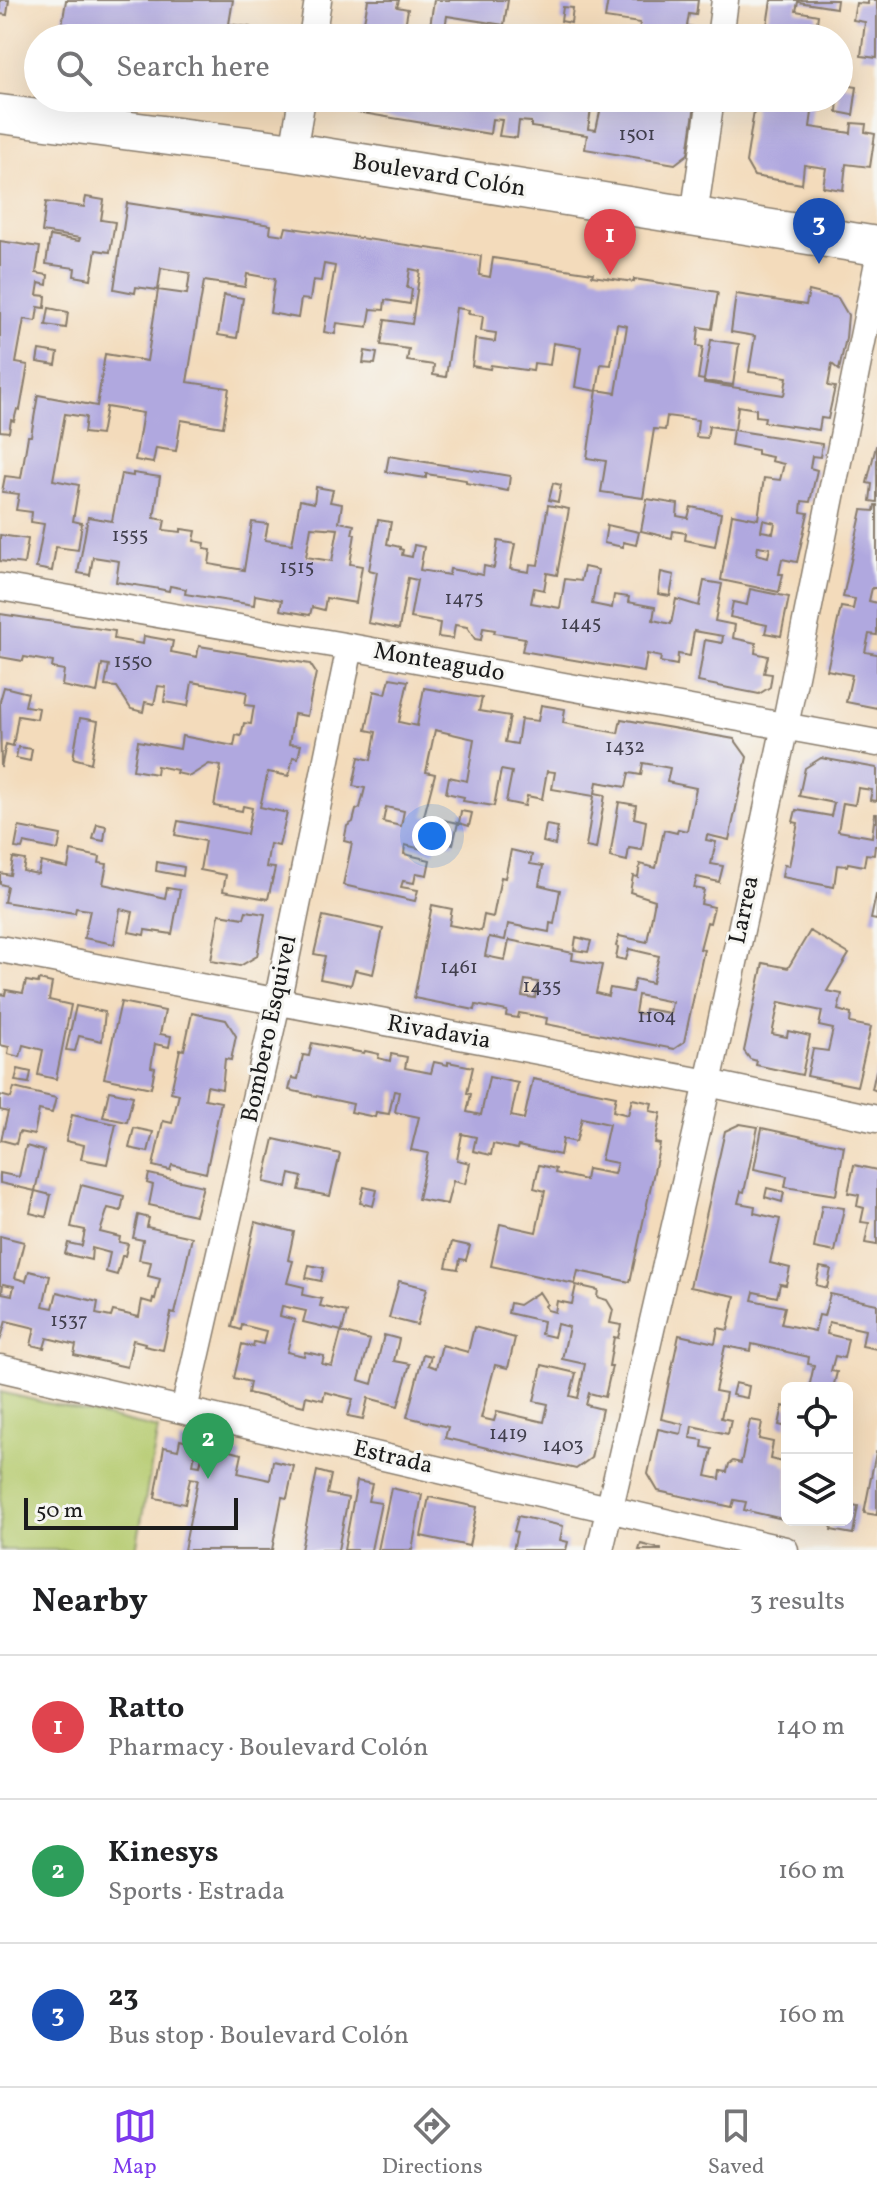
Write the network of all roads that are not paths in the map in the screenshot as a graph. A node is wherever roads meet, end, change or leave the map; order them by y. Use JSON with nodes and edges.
{"nodes":[{"id":1,"x":318,"y":0,"type":"edge"},
{"id":2,"x":725,"y":0,"type":"edge"},
{"id":3,"x":314,"y":24,"type":"edge"},
{"id":4,"x":722,"y":24,"type":"edge"},
{"id":5,"x":300,"y":112,"type":"edge"},
{"id":6,"x":709,"y":112,"type":"edge"},
{"id":7,"x":0,"y":114,"type":"edge"},
{"id":8,"x":293,"y":152,"type":"junction"},
{"id":9,"x":694,"y":216,"type":"junction"},
{"id":10,"x":877,"y":246,"type":"edge"},
{"id":11,"x":877,"y":267,"type":"edge"},
{"id":12,"x":0,"y":587,"type":"edge"},
{"id":13,"x":350,"y":647,"type":"junction"},
{"id":14,"x":785,"y":726,"type":"junction"},
{"id":15,"x":877,"y":743,"type":"edge"},
{"id":16,"x":0,"y":949,"type":"edge"},
{"id":17,"x":277,"y":1003,"type":"junction"},
{"id":18,"x":708,"y":1083,"type":"junction"},
{"id":19,"x":877,"y":1119,"type":"edge"},
{"id":20,"x":0,"y":1368,"type":"edge"},
{"id":21,"x":184,"y":1410,"type":"junction"},
{"id":22,"x":608,"y":1508,"type":"junction"},
{"id":23,"x":600,"y":1550,"type":"edge"},
{"id":24,"x":785,"y":1550,"type":"edge"}],
"edges":[{"from":1,"to":3,"type":"street"},
{"from":2,"to":4,"type":"street"},
{"from":5,"to":8,"type":"street"},
{"from":6,"to":9,"type":"street"},
{"from":7,"to":8,"type":"main road","name":"Boulevard Colón"},
{"from":8,"to":9,"type":"main road","name":"Boulevard Colón"},
{"from":9,"to":10,"type":"main road","name":"Boulevard Colón"},
{"from":11,"to":14,"type":"street","name":"Larrea"},
{"from":12,"to":13,"type":"street","name":"Monteagudo"},
{"from":13,"to":14,"type":"street","name":"Monteagudo"},
{"from":13,"to":17,"type":"street","name":"Bombero Esquivel"},
{"from":14,"to":15,"type":"street","name":"Monteagudo"},
{"from":14,"to":18,"type":"street","name":"Larrea"},
{"from":16,"to":17,"type":"street","name":"Rivadavia"},
{"from":17,"to":18,"type":"street","name":"Rivadavia"},
{"from":17,"to":21,"type":"street","name":"Bombero Esquivel"},
{"from":18,"to":19,"type":"street","name":"Rivadavia"},
{"from":18,"to":22,"type":"street","name":"Larrea"},
{"from":20,"to":21,"type":"street","name":"Estrada"},
{"from":21,"to":22,"type":"street","name":"Estrada"},
{"from":22,"to":23,"type":"street","name":"Larrea"},
{"from":22,"to":24,"type":"street","name":"Estrada"}]}
